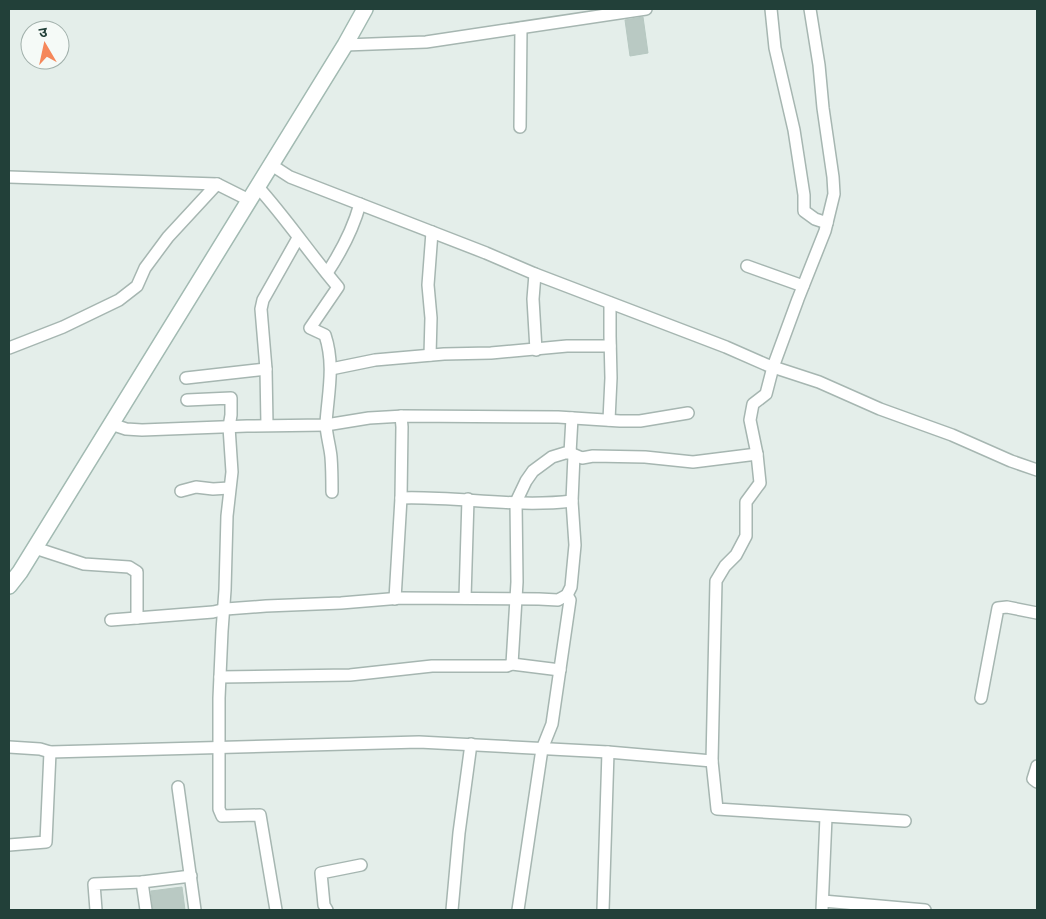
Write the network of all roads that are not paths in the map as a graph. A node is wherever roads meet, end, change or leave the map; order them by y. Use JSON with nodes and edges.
{"nodes":[{"id":1,"x":365,"y":9,"type":"edge"},
{"id":2,"x":646,"y":9,"type":"edge"},
{"id":3,"x":771,"y":9,"type":"edge"},
{"id":4,"x":810,"y":9,"type":"edge"},
{"id":5,"x":521,"y":28,"type":"junction"},
{"id":6,"x":345,"y":45,"type":"junction"},
{"id":7,"x":520,"y":127,"type":"dead end"},
{"id":8,"x":270,"y":164,"type":"junction"},
{"id":9,"x":9,"y":177,"type":"edge"},
{"id":10,"x":217,"y":184,"type":"junction"},
{"id":11,"x":257,"y":186,"type":"junction"},
{"id":12,"x":249,"y":200,"type":"junction"},
{"id":13,"x":360,"y":204,"type":"junction"},
{"id":14,"x":827,"y":223,"type":"junction"},
{"id":15,"x":432,"y":232,"type":"junction"},
{"id":16,"x":298,"y":238,"type":"junction"},
{"id":17,"x":748,"y":266,"type":"dead end"},
{"id":18,"x":327,"y":273,"type":"junction"},
{"id":19,"x":535,"y":274,"type":"junction"},
{"id":20,"x":803,"y":286,"type":"junction"},
{"id":21,"x":610,"y":303,"type":"junction"},
{"id":22,"x":610,"y":346,"type":"junction"},
{"id":23,"x":9,"y":348,"type":"edge"},
{"id":24,"x":536,"y":350,"type":"junction"},
{"id":25,"x":430,"y":355,"type":"junction"},
{"id":26,"x":773,"y":367,"type":"junction"},
{"id":27,"x":331,"y":368,"type":"junction"},
{"id":28,"x":266,"y":369,"type":"junction"},
{"id":29,"x":186,"y":378,"type":"dead end"},
{"id":30,"x":187,"y":400,"type":"dead end"},
{"id":31,"x":688,"y":413,"type":"dead end"},
{"id":32,"x":401,"y":416,"type":"junction"},
{"id":33,"x":572,"y":418,"type":"junction"},
{"id":34,"x":608,"y":420,"type":"junction"},
{"id":35,"x":111,"y":424,"type":"junction"},
{"id":36,"x":267,"y":425,"type":"junction"},
{"id":37,"x":326,"y":425,"type":"junction"},
{"id":38,"x":230,"y":427,"type":"junction"},
{"id":39,"x":572,"y":454,"type":"junction"},
{"id":40,"x":757,"y":454,"type":"junction"},
{"id":41,"x":1037,"y":470,"type":"edge"},
{"id":42,"x":229,"y":488,"type":"junction"},
{"id":43,"x":181,"y":491,"type":"dead end"},
{"id":44,"x":332,"y":492,"type":"dead end"},
{"id":45,"x":401,"y":498,"type":"junction"},
{"id":46,"x":468,"y":499,"type":"junction"},
{"id":47,"x":572,"y":501,"type":"junction"},
{"id":48,"x":516,"y":502,"type":"junction"},
{"id":49,"x":35,"y":548,"type":"junction"},
{"id":50,"x":9,"y":586,"type":"edge"},
{"id":51,"x":567,"y":594,"type":"junction"},
{"id":52,"x":394,"y":598,"type":"junction"},
{"id":53,"x":465,"y":598,"type":"junction"},
{"id":54,"x":515,"y":598,"type":"junction"},
{"id":55,"x":223,"y":611,"type":"junction"},
{"id":56,"x":1037,"y":613,"type":"edge"},
{"id":57,"x":138,"y":618,"type":"junction"},
{"id":58,"x":111,"y":620,"type":"dead end"},
{"id":59,"x":512,"y":664,"type":"junction"},
{"id":60,"x":560,"y":670,"type":"junction"},
{"id":61,"x":220,"y":677,"type":"junction"},
{"id":62,"x":981,"y":698,"type":"dead end"},
{"id":63,"x":471,"y":744,"type":"junction"},
{"id":64,"x":9,"y":748,"type":"edge"},
{"id":65,"x":218,"y":748,"type":"junction"},
{"id":66,"x":542,"y":749,"type":"junction"},
{"id":67,"x":50,"y":752,"type":"junction"},
{"id":68,"x":608,"y":752,"type":"junction"},
{"id":69,"x":712,"y":761,"type":"junction"},
{"id":70,"x":1037,"y":766,"type":"edge"},
{"id":71,"x":1037,"y":782,"type":"edge"},
{"id":72,"x":178,"y":787,"type":"dead end"},
{"id":73,"x":826,"y":817,"type":"junction"},
{"id":74,"x":905,"y":821,"type":"dead end"},
{"id":75,"x":9,"y":845,"type":"edge"},
{"id":76,"x":361,"y":865,"type":"dead end"},
{"id":77,"x":191,"y":876,"type":"junction"},
{"id":78,"x":142,"y":882,"type":"junction"},
{"id":79,"x":822,"y":906,"type":"edge"},
{"id":80,"x":96,"y":910,"type":"edge"},
{"id":81,"x":146,"y":910,"type":"edge"},
{"id":82,"x":195,"y":910,"type":"edge"},
{"id":83,"x":276,"y":910,"type":"edge"},
{"id":84,"x":327,"y":910,"type":"edge"},
{"id":85,"x":452,"y":910,"type":"edge"},
{"id":86,"x":518,"y":910,"type":"edge"},
{"id":87,"x":603,"y":910,"type":"edge"},
{"id":88,"x":925,"y":910,"type":"edge"}],
"edges":[{"from":1,"to":6,"type":"street"},
{"from":2,"to":5,"type":"street"},
{"from":3,"to":14,"type":"street"},
{"from":4,"to":14,"type":"street"},
{"from":5,"to":6,"type":"street"},
{"from":5,"to":7,"type":"street"},
{"from":6,"to":8,"type":"street"},
{"from":8,"to":11,"type":"street"},
{"from":8,"to":13,"type":"street"},
{"from":9,"to":10,"type":"street"},
{"from":10,"to":12,"type":"street"},
{"from":10,"to":23,"type":"street"},
{"from":11,"to":12,"type":"street"},
{"from":11,"to":16,"type":"street"},
{"from":12,"to":35,"type":"street"},
{"from":13,"to":15,"type":"street"},
{"from":13,"to":18,"type":"street"},
{"from":14,"to":20,"type":"street"},
{"from":15,"to":19,"type":"street"},
{"from":15,"to":25,"type":"street"},
{"from":16,"to":18,"type":"street"},
{"from":16,"to":28,"type":"street"},
{"from":17,"to":20,"type":"street"},
{"from":18,"to":27,"type":"street"},
{"from":19,"to":21,"type":"street"},
{"from":19,"to":24,"type":"street"},
{"from":20,"to":26,"type":"street"},
{"from":21,"to":22,"type":"street"},
{"from":21,"to":26,"type":"street"},
{"from":22,"to":24,"type":"street"},
{"from":22,"to":34,"type":"street"},
{"from":24,"to":25,"type":"street"},
{"from":25,"to":27,"type":"street"},
{"from":26,"to":40,"type":"street"},
{"from":26,"to":41,"type":"street"},
{"from":27,"to":37,"type":"street"},
{"from":28,"to":29,"type":"street"},
{"from":28,"to":36,"type":"street"},
{"from":30,"to":38,"type":"street"},
{"from":31,"to":34,"type":"street"},
{"from":32,"to":33,"type":"street"},
{"from":32,"to":37,"type":"street"},
{"from":32,"to":45,"type":"street"},
{"from":33,"to":34,"type":"street"},
{"from":33,"to":39,"type":"street"},
{"from":35,"to":38,"type":"street"},
{"from":35,"to":49,"type":"street"},
{"from":36,"to":37,"type":"street"},
{"from":36,"to":38,"type":"street"},
{"from":37,"to":44,"type":"street"},
{"from":38,"to":42,"type":"street"},
{"from":39,"to":40,"type":"street"},
{"from":39,"to":47,"type":"street"},
{"from":39,"to":48,"type":"street"},
{"from":40,"to":69,"type":"street"},
{"from":42,"to":43,"type":"street"},
{"from":42,"to":55,"type":"street"},
{"from":45,"to":46,"type":"street"},
{"from":45,"to":52,"type":"street"},
{"from":46,"to":48,"type":"street"},
{"from":46,"to":53,"type":"street"},
{"from":47,"to":48,"type":"street"},
{"from":47,"to":51,"type":"street"},
{"from":48,"to":54,"type":"street"},
{"from":49,"to":50,"type":"street"},
{"from":49,"to":57,"type":"street"},
{"from":51,"to":54,"type":"street"},
{"from":51,"to":60,"type":"street"},
{"from":52,"to":53,"type":"street"},
{"from":52,"to":55,"type":"street"},
{"from":53,"to":54,"type":"street"},
{"from":54,"to":59,"type":"street"},
{"from":55,"to":57,"type":"street"},
{"from":55,"to":61,"type":"street"},
{"from":56,"to":62,"type":"street"},
{"from":57,"to":58,"type":"street"},
{"from":59,"to":60,"type":"street"},
{"from":59,"to":61,"type":"street"},
{"from":60,"to":66,"type":"street"},
{"from":61,"to":65,"type":"street"},
{"from":63,"to":65,"type":"street"},
{"from":63,"to":66,"type":"street"},
{"from":63,"to":85,"type":"street"},
{"from":64,"to":67,"type":"street"},
{"from":65,"to":67,"type":"street"},
{"from":65,"to":83,"type":"street"},
{"from":66,"to":68,"type":"street"},
{"from":66,"to":86,"type":"street"},
{"from":67,"to":75,"type":"street"},
{"from":68,"to":69,"type":"street"},
{"from":68,"to":87,"type":"street"},
{"from":69,"to":73,"type":"street"},
{"from":70,"to":71,"type":"street"},
{"from":72,"to":77,"type":"street"},
{"from":73,"to":74,"type":"street"},
{"from":73,"to":79,"type":"street"},
{"from":76,"to":84,"type":"street"},
{"from":77,"to":78,"type":"street"},
{"from":77,"to":82,"type":"street"},
{"from":78,"to":80,"type":"street"},
{"from":78,"to":81,"type":"street"},
{"from":79,"to":88,"type":"street"}]}
